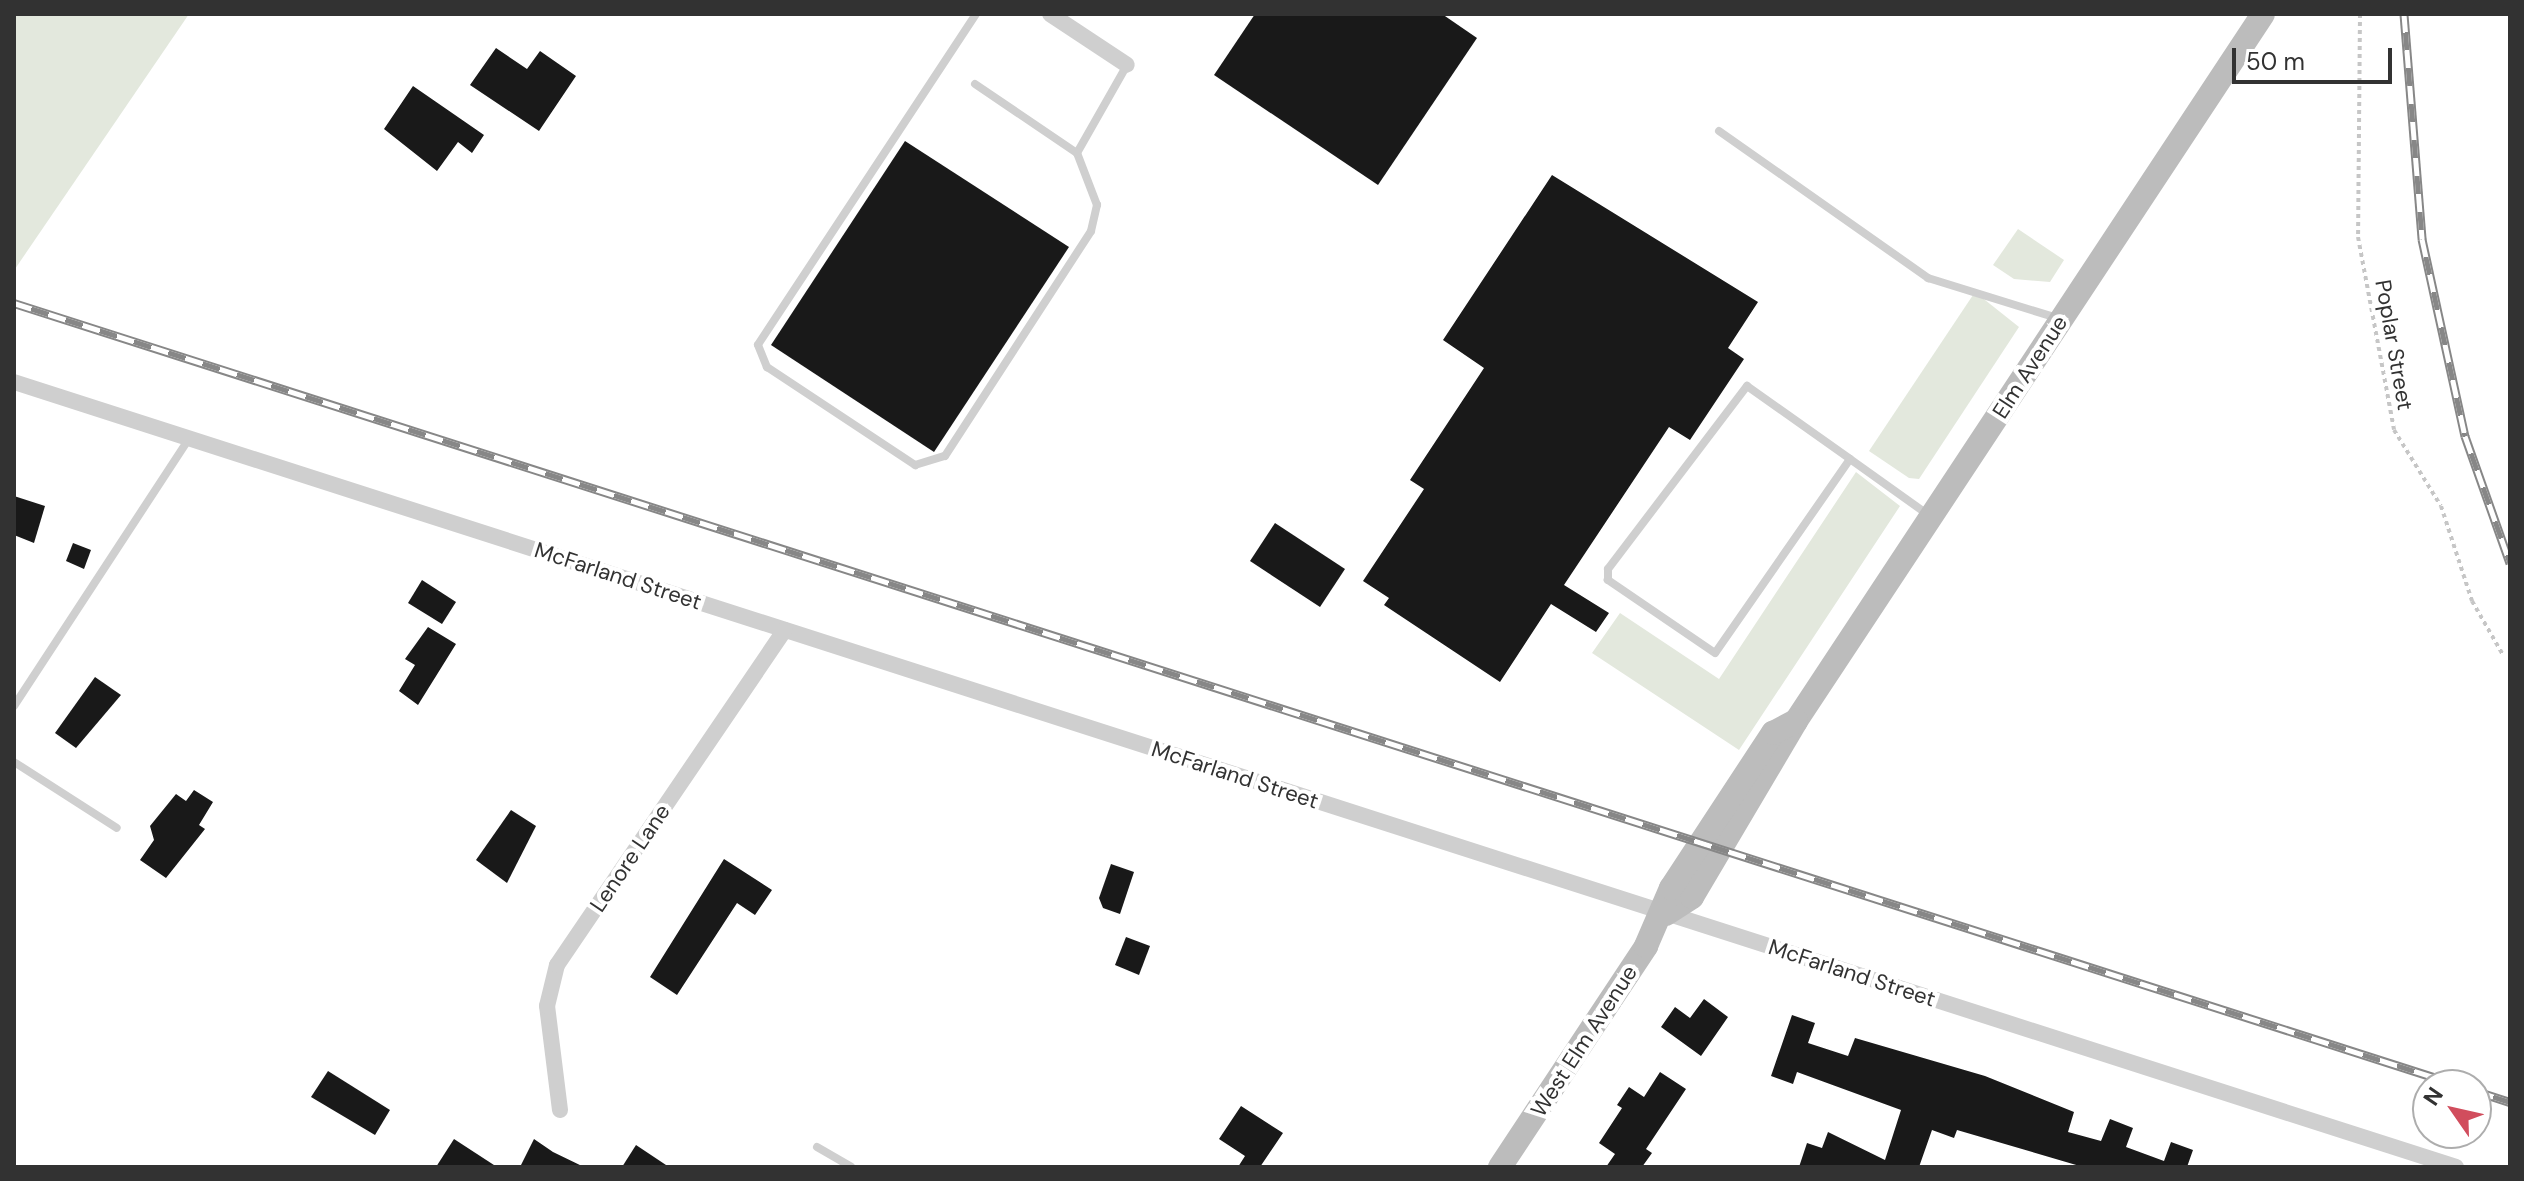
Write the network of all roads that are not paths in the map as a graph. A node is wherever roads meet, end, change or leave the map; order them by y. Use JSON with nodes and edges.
{"nodes":[{"id":1,"x":976,"y":14,"type":"edge"},
{"id":2,"x":1050,"y":14,"type":"edge"},
{"id":3,"x":2263,"y":14,"type":"edge"},
{"id":4,"x":1127,"y":65,"type":"joint"},
{"id":5,"x":975,"y":84,"type":"dead end"},
{"id":6,"x":1719,"y":131,"type":"dead end"},
{"id":7,"x":1077,"y":153,"type":"junction"},
{"id":8,"x":2061,"y":319,"type":"junction"},
{"id":9,"x":14,"y":382,"type":"edge"},
{"id":10,"x":189,"y":438,"type":"junction"},
{"id":11,"x":1850,"y":459,"type":"junction"},
{"id":12,"x":1931,"y":517,"type":"junction"},
{"id":13,"x":785,"y":630,"type":"junction"},
{"id":14,"x":14,"y":706,"type":"edge"},
{"id":15,"x":14,"y":762,"type":"edge"},
{"id":16,"x":117,"y":828,"type":"dead end"},
{"id":17,"x":1709,"y":848,"type":"joint"},
{"id":18,"x":1666,"y":914,"type":"junction"},
{"id":19,"x":560,"y":1110,"type":"dead end"},
{"id":20,"x":817,"y":1147,"type":"dead end"},
{"id":21,"x":851,"y":1167,"type":"edge"},
{"id":22,"x":1500,"y":1167,"type":"edge"},
{"id":23,"x":2456,"y":1167,"type":"edge"}],
"edges":[{"from":1,"to":7,"type":"lane"},
{"from":2,"to":4,"type":"street"},
{"from":3,"to":8,"type":"street","name":"Elm Avenue"},
{"from":4,"to":7,"type":"lane"},
{"from":5,"to":7,"type":"lane"},
{"from":6,"to":8,"type":"lane"},
{"from":8,"to":12,"type":"street","name":"Elm Avenue"},
{"from":9,"to":10,"type":"street","name":"McFarland Street"},
{"from":10,"to":13,"type":"street","name":"McFarland Street"},
{"from":10,"to":14,"type":"lane"},
{"from":11,"to":11,"type":"lane"},
{"from":11,"to":12,"type":"lane"},
{"from":12,"to":17,"type":"street","name":"Elm Avenue"},
{"from":13,"to":18,"type":"street","name":"McFarland Street"},
{"from":13,"to":19,"type":"street","name":"Lenore Lane"},
{"from":15,"to":16,"type":"lane"},
{"from":17,"to":18,"type":"street","name":"West Elm Avenue"},
{"from":18,"to":22,"type":"street","name":"West Elm Avenue"},
{"from":18,"to":23,"type":"street","name":"McFarland Street"},
{"from":20,"to":21,"type":"lane"}]}
